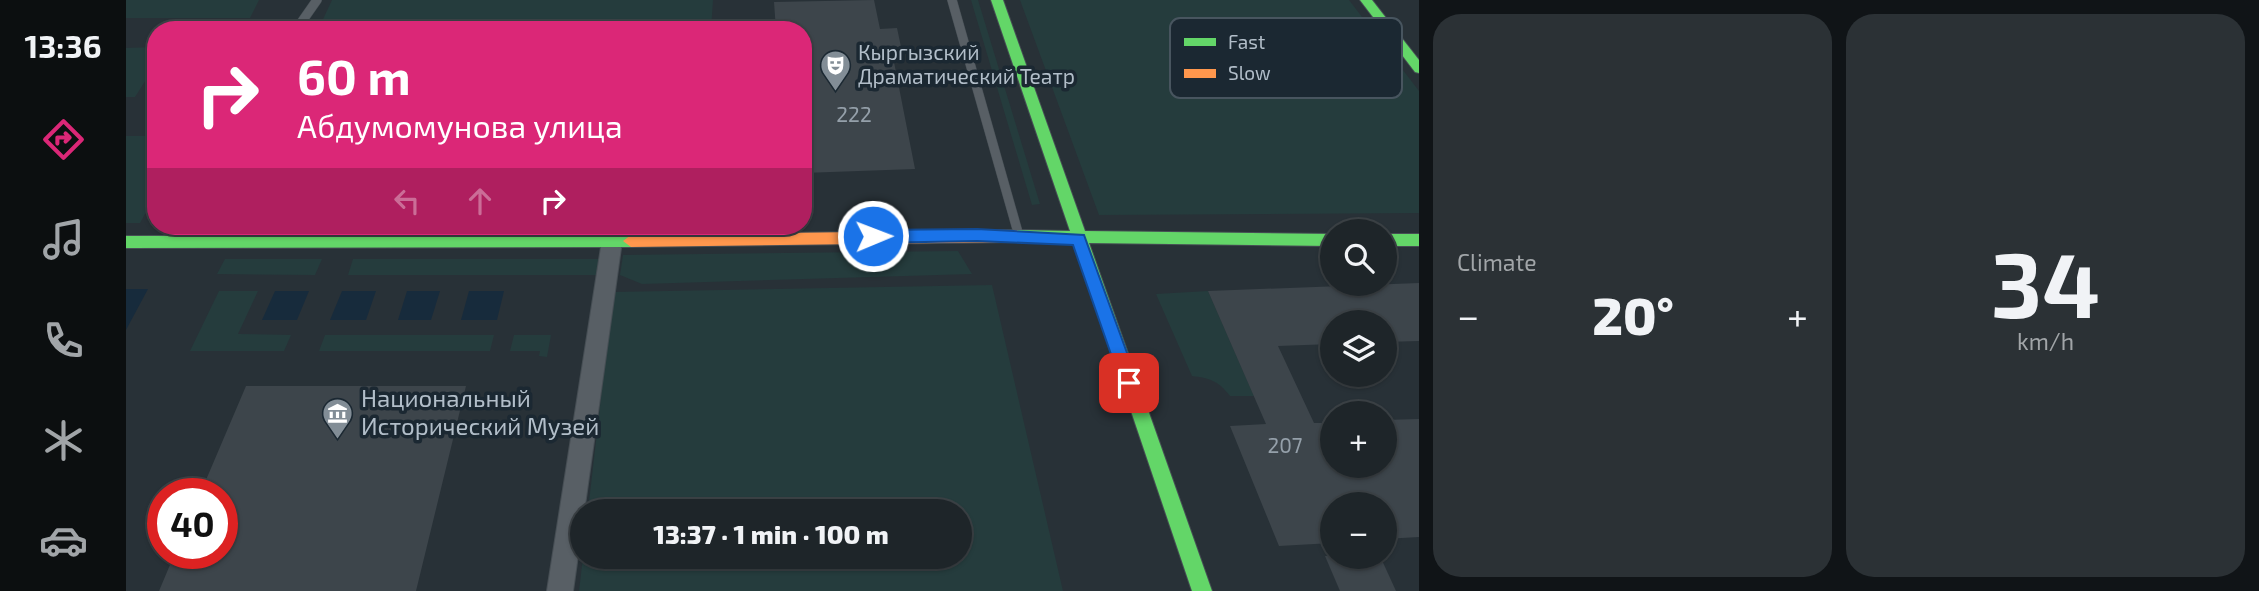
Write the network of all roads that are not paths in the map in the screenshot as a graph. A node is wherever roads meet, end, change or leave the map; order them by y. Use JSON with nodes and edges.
{"nodes":[{"id":1,"x":317,"y":0,"type":"edge"},
{"id":2,"x":952,"y":0,"type":"edge"},
{"id":3,"x":997,"y":0,"type":"edge"},
{"id":4,"x":1366,"y":0,"type":"edge"},
{"id":5,"x":1380,"y":18,"type":"edge"},
{"id":6,"x":302,"y":21,"type":"edge"},
{"id":7,"x":1402,"y":47,"type":"edge"},
{"id":8,"x":1419,"y":69,"type":"edge"},
{"id":9,"x":1018,"y":236,"type":"junction"},
{"id":10,"x":1079,"y":239,"type":"junction"},
{"id":11,"x":1320,"y":240,"type":"edge"},
{"id":12,"x":1397,"y":240,"type":"edge"},
{"id":13,"x":1419,"y":240,"type":"edge"},
{"id":14,"x":612,"y":241,"type":"junction"},
{"id":15,"x":126,"y":242,"type":"edge"},
{"id":16,"x":560,"y":591,"type":"edge"},
{"id":17,"x":1202,"y":591,"type":"edge"}],
"edges":[{"from":1,"to":6,"type":"lane"},
{"from":2,"to":9,"type":"lane"},
{"from":3,"to":10,"type":"street"},
{"from":4,"to":5,"type":"street"},
{"from":7,"to":8,"type":"street"},
{"from":9,"to":10,"type":"street"},
{"from":9,"to":14,"type":"street"},
{"from":10,"to":11,"type":"street"},
{"from":10,"to":17,"type":"street"},
{"from":12,"to":13,"type":"street"},
{"from":14,"to":15,"type":"street"},
{"from":14,"to":16,"type":"street"}]}
